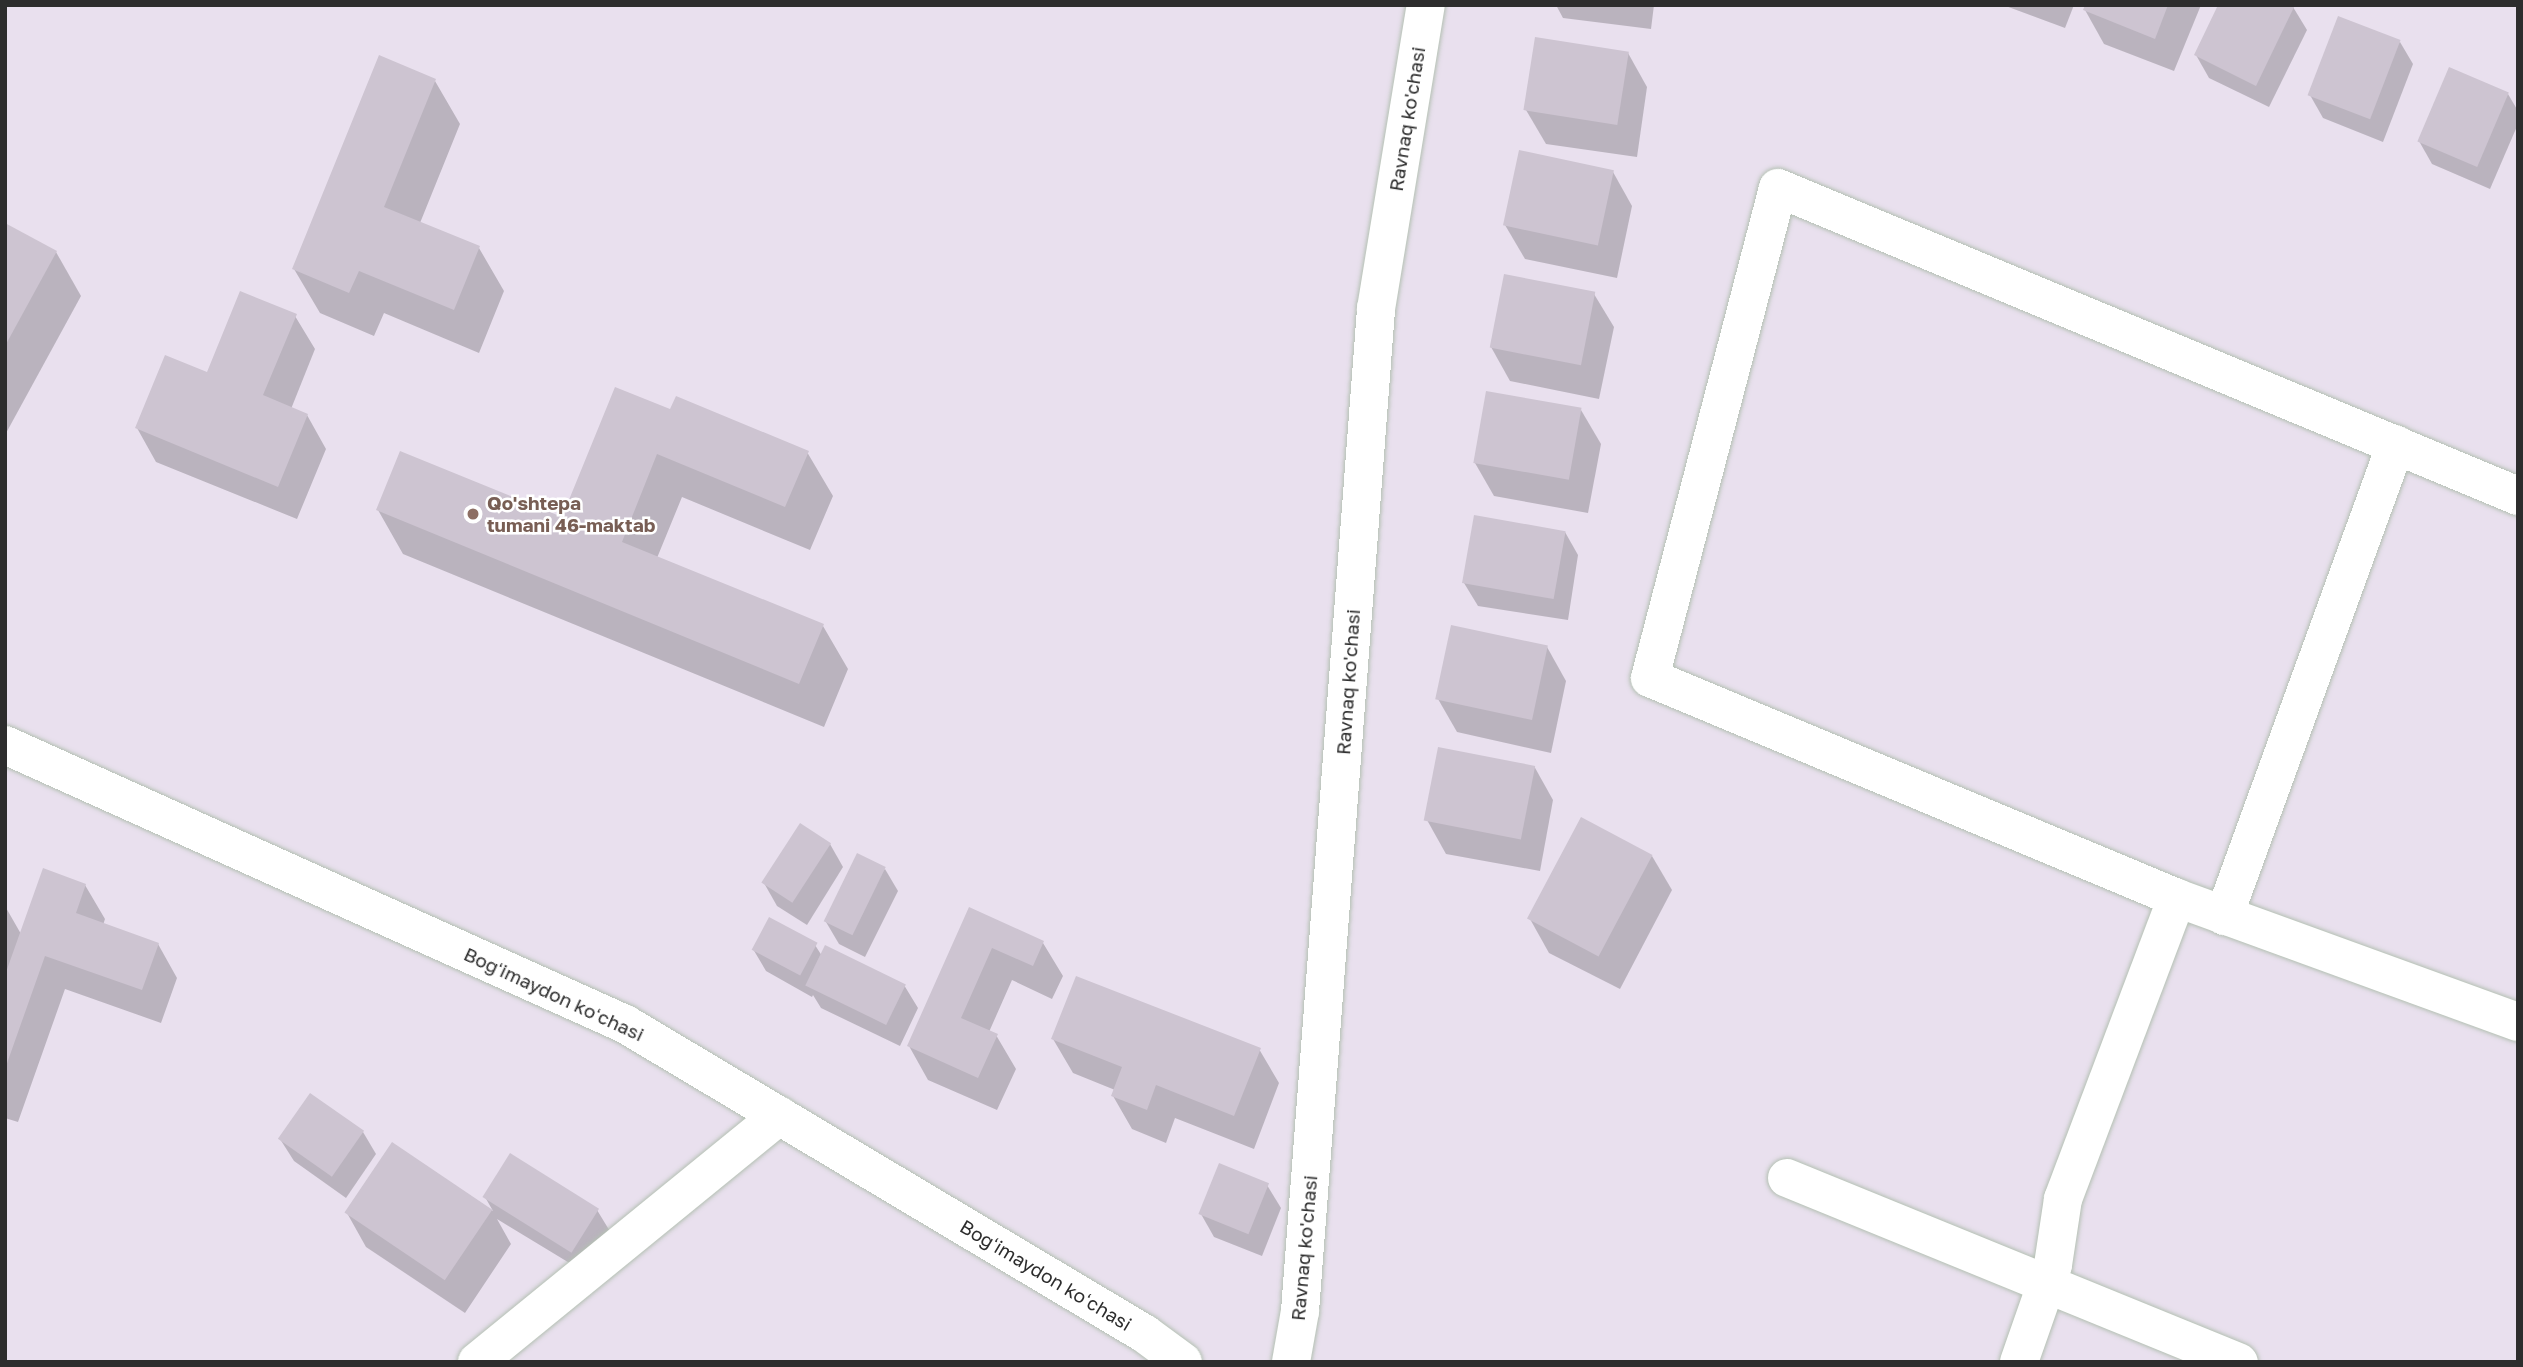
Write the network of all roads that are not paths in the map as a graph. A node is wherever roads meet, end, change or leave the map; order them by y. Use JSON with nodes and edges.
{"nodes":[{"id":1,"x":1426,"y":5,"type":"edge"},
{"id":2,"x":2396,"y":444,"type":"junction"},
{"id":3,"x":2518,"y":496,"type":"edge"},
{"id":4,"x":5,"y":745,"type":"edge"},
{"id":5,"x":2177,"y":898,"type":"junction"},
{"id":6,"x":2224,"y":916,"type":"junction"},
{"id":7,"x":2518,"y":1022,"type":"edge"},
{"id":8,"x":779,"y":1116,"type":"junction"},
{"id":9,"x":1787,"y":1178,"type":"dead end"},
{"id":10,"x":2046,"y":1285,"type":"junction"},
{"id":11,"x":477,"y":1362,"type":"edge"},
{"id":12,"x":1183,"y":1362,"type":"edge"},
{"id":13,"x":1291,"y":1362,"type":"edge"},
{"id":14,"x":2019,"y":1362,"type":"edge"},
{"id":15,"x":2239,"y":1362,"type":"edge"}],
"edges":[{"from":1,"to":13,"type":"street","name":"Ravnaq ko'chasi"},
{"from":2,"to":3,"type":"street"},
{"from":2,"to":5,"type":"street"},
{"from":2,"to":6,"type":"street"},
{"from":4,"to":8,"type":"street","name":"Bogʻimaydon koʻchasi"},
{"from":5,"to":6,"type":"street"},
{"from":5,"to":10,"type":"street"},
{"from":6,"to":7,"type":"street"},
{"from":8,"to":11,"type":"street"},
{"from":8,"to":12,"type":"street","name":"Bogʻimaydon koʻchasi"},
{"from":9,"to":10,"type":"street"},
{"from":10,"to":14,"type":"street"},
{"from":10,"to":15,"type":"street"}]}
